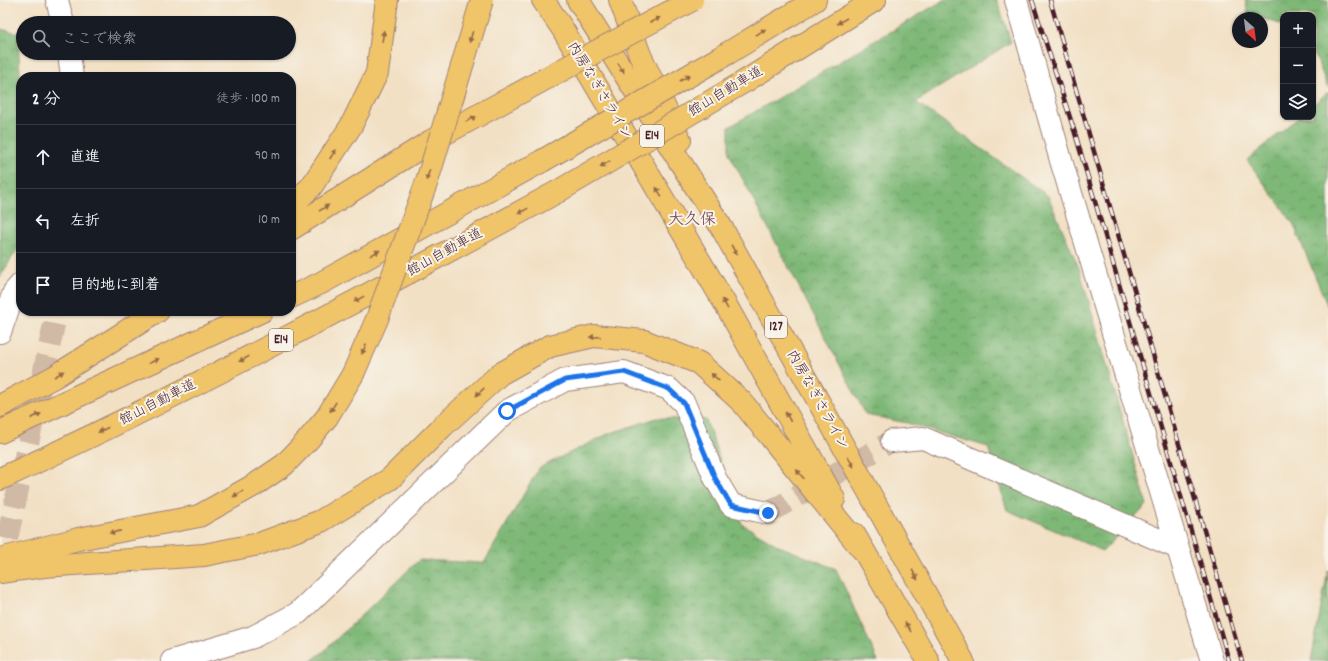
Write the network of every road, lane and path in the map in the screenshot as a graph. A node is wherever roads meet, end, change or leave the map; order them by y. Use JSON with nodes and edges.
{"nodes":[{"id":1,"x":58,"y":0,"type":"edge"},
{"id":2,"x":387,"y":0,"type":"edge"},
{"id":3,"x":482,"y":0,"type":"edge"},
{"id":4,"x":543,"y":0,"type":"edge"},
{"id":5,"x":578,"y":0,"type":"edge"},
{"id":6,"x":620,"y":0,"type":"edge"},
{"id":7,"x":692,"y":0,"type":"edge"},
{"id":8,"x":815,"y":0,"type":"edge"},
{"id":9,"x":875,"y":0,"type":"edge"},
{"id":10,"x":1016,"y":0,"type":"edge"},
{"id":11,"x":61,"y":16,"type":"edge"},
{"id":12,"x":70,"y":60,"type":"edge"},
{"id":13,"x":71,"y":72,"type":"edge"},
{"id":14,"x":296,"y":201,"type":"edge"},
{"id":15,"x":296,"y":225,"type":"edge"},
{"id":16,"x":723,"y":230,"type":"junction"},
{"id":17,"x":16,"y":290,"type":"edge"},
{"id":18,"x":296,"y":295,"type":"edge"},
{"id":19,"x":150,"y":316,"type":"edge"},
{"id":20,"x":251,"y":316,"type":"edge"},
{"id":21,"x":0,"y":332,"type":"edge"},
{"id":22,"x":0,"y":406,"type":"edge"},
{"id":23,"x":0,"y":432,"type":"edge"},
{"id":24,"x":892,"y":441,"type":"tunnel mouth"},
{"id":25,"x":0,"y":479,"type":"edge"},
{"id":26,"x":768,"y":513,"type":"tunnel mouth"},
{"id":27,"x":861,"y":548,"type":"junction"},
{"id":28,"x":1178,"y":548,"type":"junction"},
{"id":29,"x":0,"y":559,"type":"edge"},
{"id":30,"x":0,"y":572,"type":"edge"},
{"id":31,"x":172,"y":661,"type":"edge"},
{"id":32,"x":928,"y":661,"type":"edge"},
{"id":33,"x":963,"y":661,"type":"edge"},
{"id":34,"x":1212,"y":661,"type":"edge"}],
"edges":[{"from":1,"to":11,"type":"street"},
{"from":14,"to":2,"type":"highway","one_way":true},
{"from":3,"to":29,"type":"highway","one_way":true,"bridge":true},
{"from":27,"to":4,"type":"highway","name":"内房なぎさライン","number":"127","one_way":true},
{"from":5,"to":16,"type":"highway","name":"内房なぎさライン","number":"127","one_way":true},
{"from":6,"to":16,"type":"highway"},
{"from":15,"to":7,"type":"highway","one_way":true,"bridge":true},
{"from":18,"to":8,"type":"highway","number":"E14","one_way":true,"bridge":true},
{"from":9,"to":25,"type":"highway","name":"館山自動車道","number":"E14","one_way":true,"bridge":true},
{"from":10,"to":28,"type":"street"},
{"from":12,"to":13,"type":"street"},
{"from":16,"to":33,"type":"highway","name":"内房なぎさライン","number":"127","one_way":true},
{"from":17,"to":21,"type":"street"},
{"from":22,"to":19,"type":"highway","one_way":true},
{"from":23,"to":20,"type":"highway","number":"E14","one_way":true},
{"from":24,"to":28,"type":"street"},
{"from":26,"to":31,"type":"street"},
{"from":27,"to":30,"type":"highway","one_way":true},
{"from":32,"to":27,"type":"highway","name":"内房なぎさライン","number":"127","one_way":true},
{"from":28,"to":34,"type":"street"}]}
